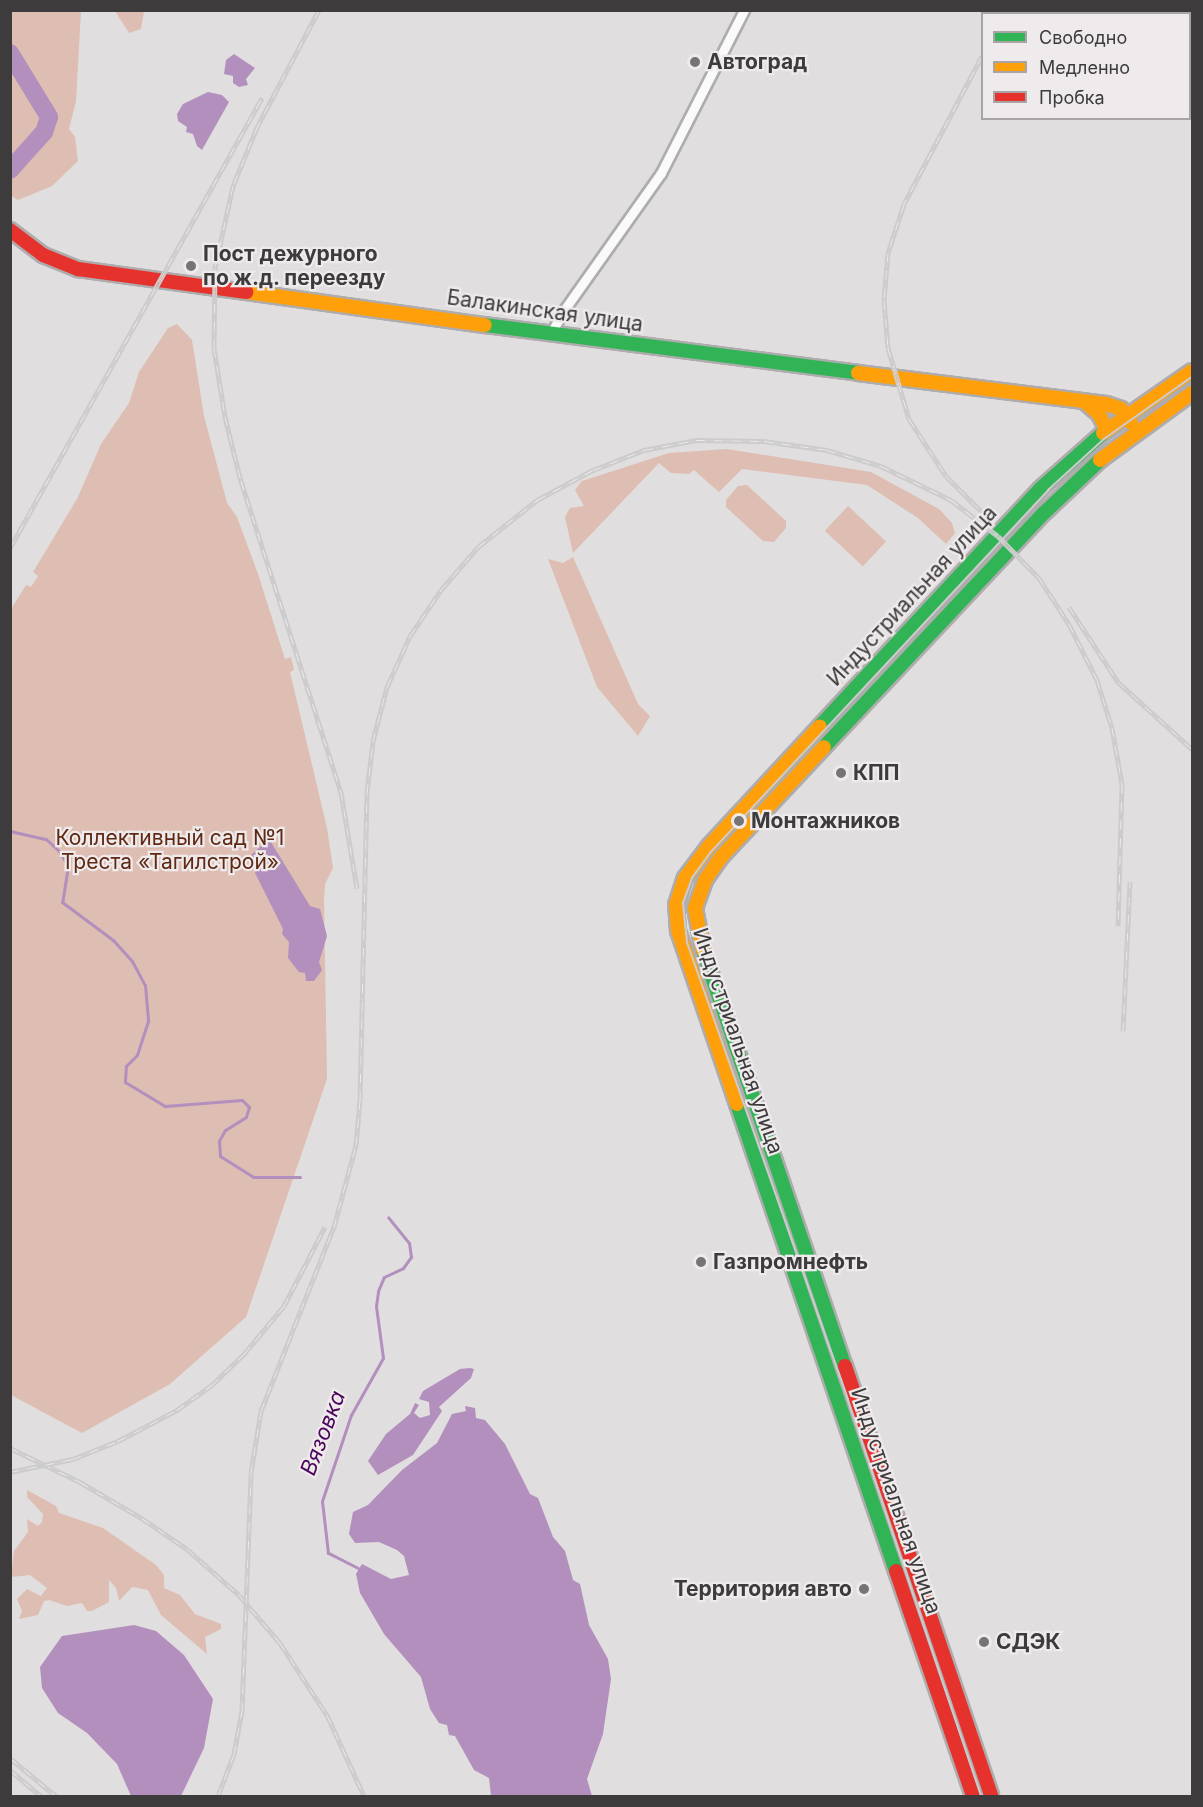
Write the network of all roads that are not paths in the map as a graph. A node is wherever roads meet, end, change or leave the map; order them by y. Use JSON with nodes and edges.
{"nodes":[{"id":1,"x":744,"y":10,"type":"edge"},
{"id":2,"x":10,"y":230,"type":"edge"},
{"id":3,"x":552,"y":331,"type":"junction"},
{"id":4,"x":1192,"y":371,"type":"edge"},
{"id":5,"x":1192,"y":393,"type":"edge"},
{"id":6,"x":1085,"y":402,"type":"junction"},
{"id":7,"x":1128,"y":415,"type":"junction"},
{"id":8,"x":1107,"y":430,"type":"junction"},
{"id":9,"x":1112,"y":450,"type":"junction"},
{"id":10,"x":973,"y":1797,"type":"edge"},
{"id":11,"x":991,"y":1797,"type":"edge"}],
"edges":[{"from":1,"to":3,"type":"street"},
{"from":2,"to":3,"type":"main road","name":"Балакинская улица"},
{"from":3,"to":6,"type":"main road","name":"Балакинская улица"},
{"from":4,"to":7,"type":"main road","name":"Индустриальная улица"},
{"from":5,"to":9,"type":"main road","name":"Индустриальная улица"},
{"from":6,"to":7,"type":"main road","name":"Балакинская улица"},
{"from":6,"to":8,"type":"main road"},
{"from":7,"to":8,"type":"main road","name":"Индустриальная улица"},
{"from":7,"to":9,"type":"main road"},
{"from":8,"to":10,"type":"main road","name":"Индустриальная улица"},
{"from":9,"to":11,"type":"main road","name":"Индустриальная улица"}]}
